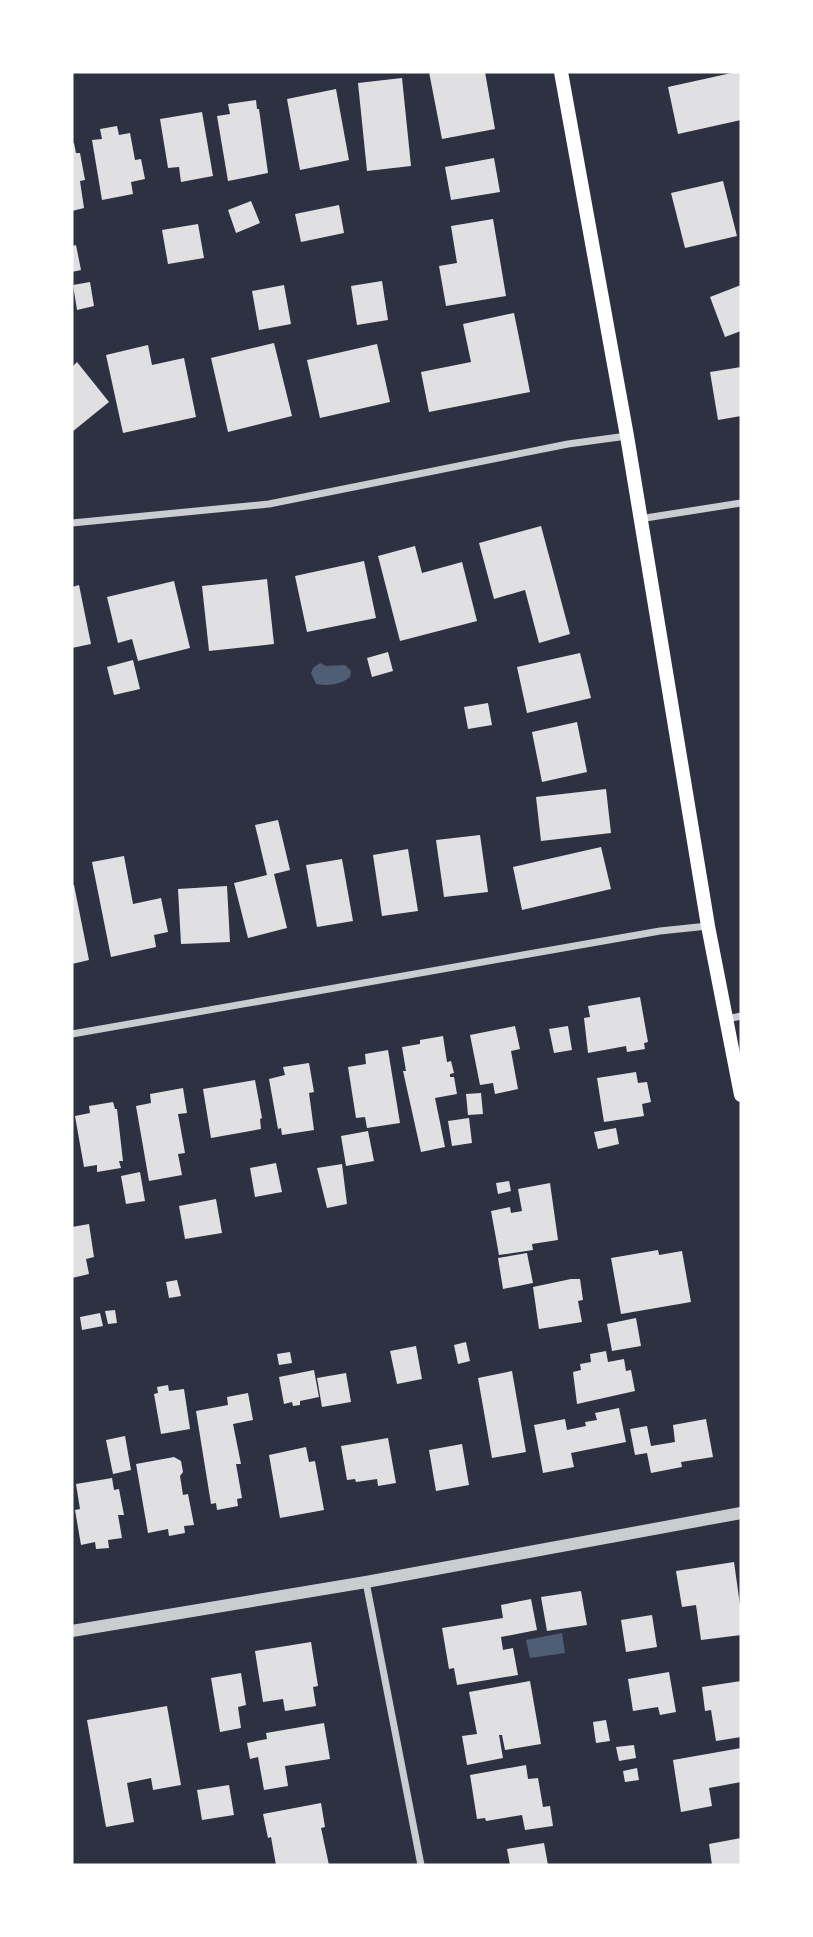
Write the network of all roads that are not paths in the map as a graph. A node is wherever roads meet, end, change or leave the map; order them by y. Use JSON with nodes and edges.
{"nodes":[{"id":1,"x":561,"y":72,"type":"edge"},
{"id":2,"x":627,"y":436,"type":"junction"},
{"id":3,"x":741,"y":503,"type":"edge"},
{"id":4,"x":639,"y":519,"type":"junction"},
{"id":5,"x":72,"y":523,"type":"edge"},
{"id":6,"x":708,"y":926,"type":"junction"},
{"id":7,"x":734,"y":1017,"type":"edge"},
{"id":8,"x":72,"y":1034,"type":"edge"},
{"id":9,"x":741,"y":1095,"type":"edge"},
{"id":10,"x":741,"y":1513,"type":"edge"},
{"id":11,"x":366,"y":1582,"type":"junction"},
{"id":12,"x":72,"y":1632,"type":"edge"},
{"id":13,"x":421,"y":1865,"type":"edge"}],
"edges":[{"from":1,"to":2,"type":"main road"},
{"from":2,"to":4,"type":"main road"},
{"from":2,"to":5,"type":"street"},
{"from":3,"to":4,"type":"street"},
{"from":4,"to":6,"type":"main road"},
{"from":6,"to":7,"type":"main road"},
{"from":6,"to":8,"type":"street"},
{"from":7,"to":9,"type":"main road"},
{"from":10,"to":11,"type":"street"},
{"from":11,"to":12,"type":"street"},
{"from":11,"to":13,"type":"street"}]}
